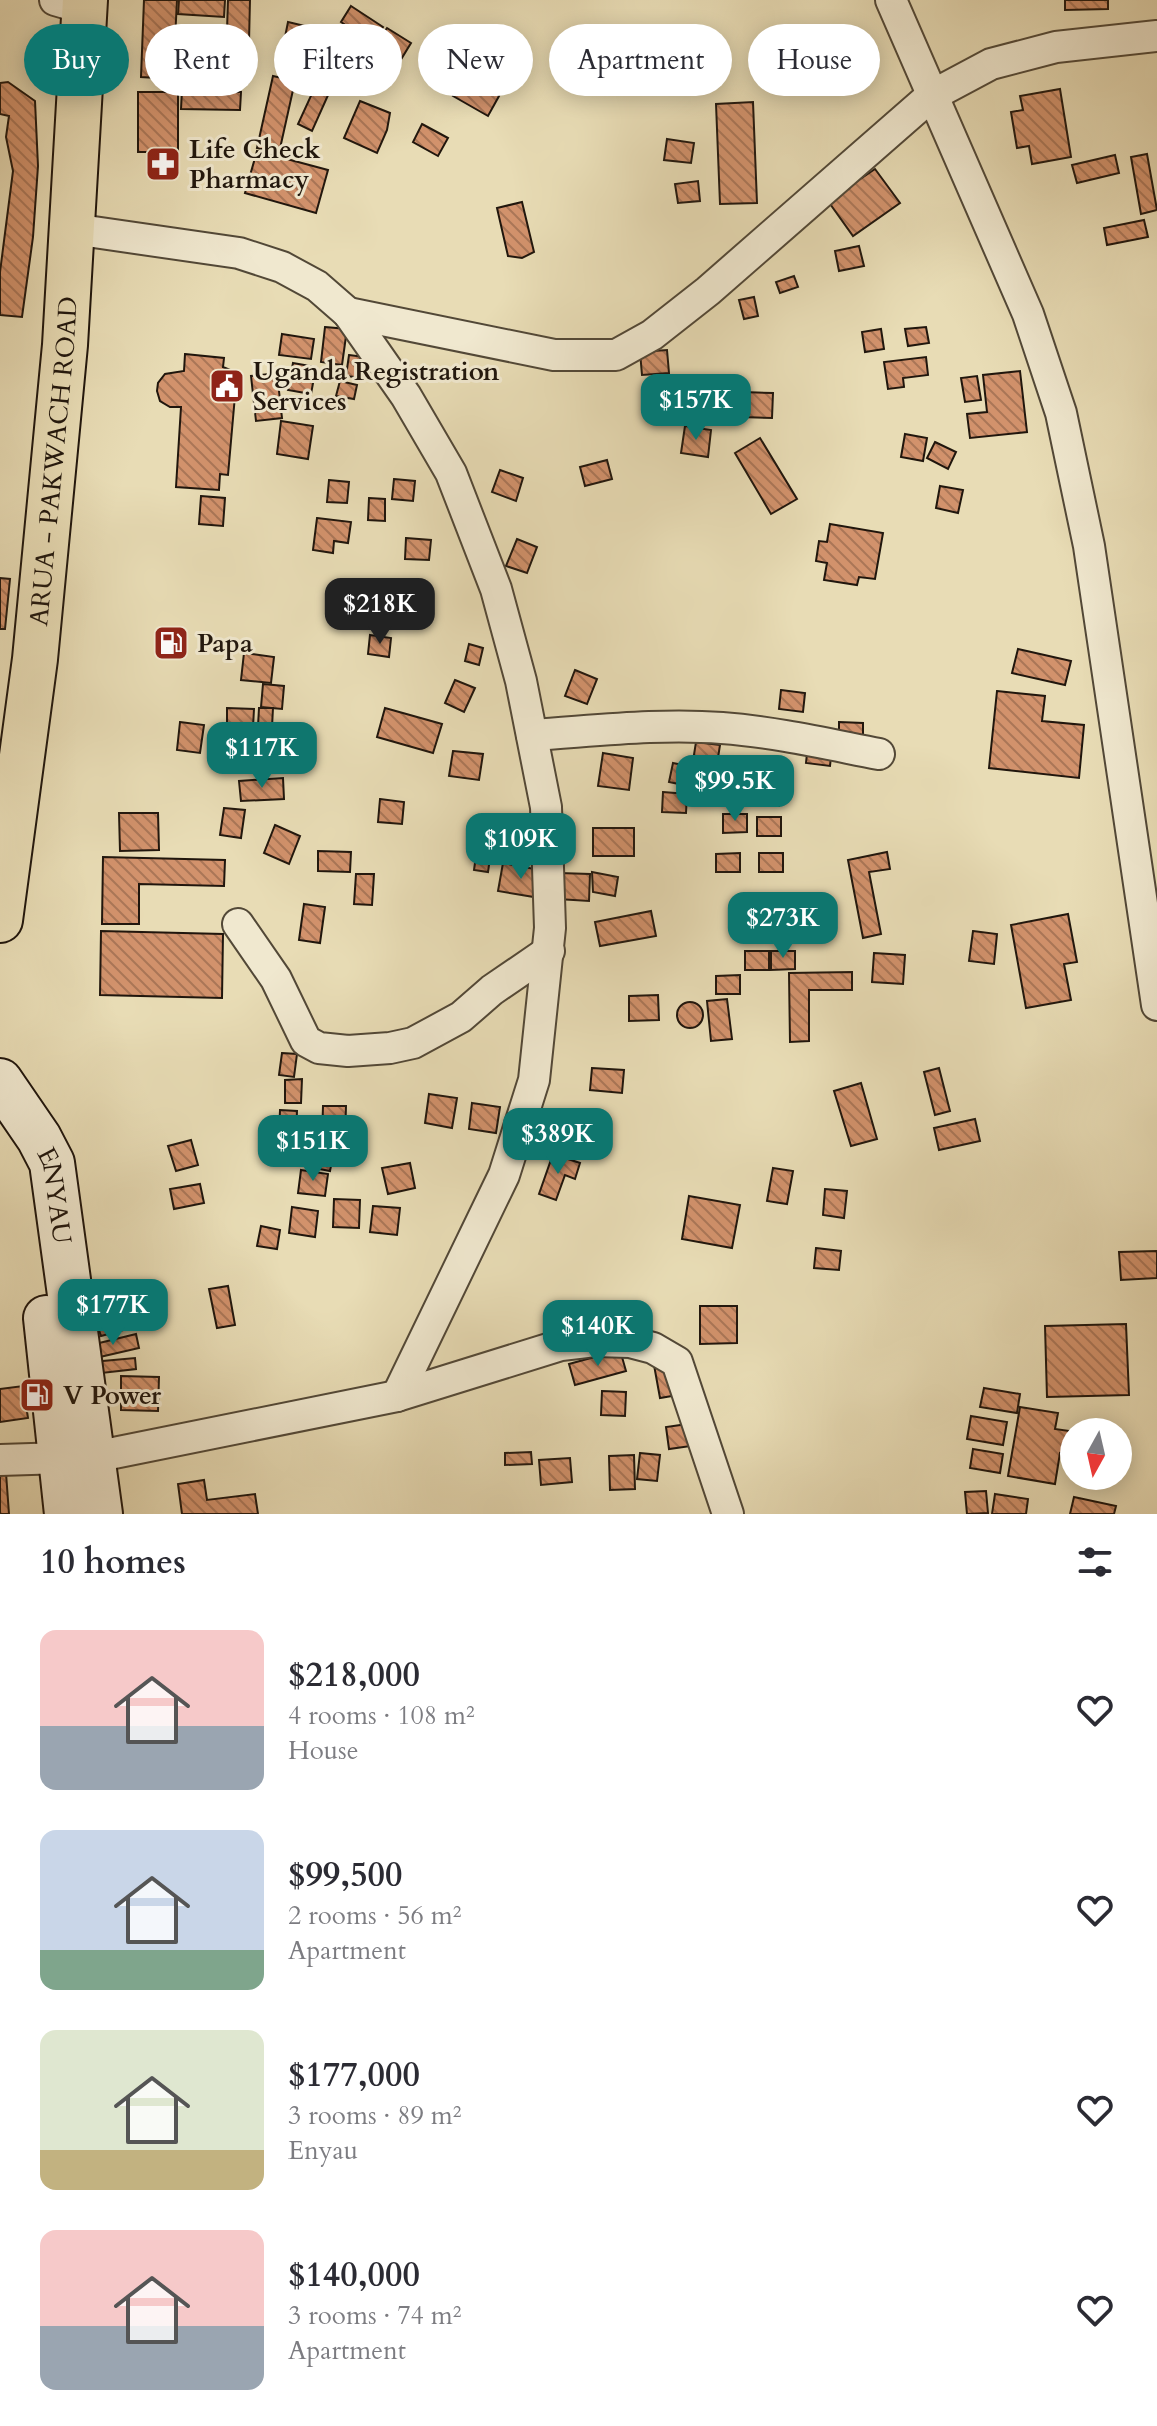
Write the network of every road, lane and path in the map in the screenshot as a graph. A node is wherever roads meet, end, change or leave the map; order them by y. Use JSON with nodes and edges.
{"nodes":[{"id":1,"x":891,"y":0,"type":"edge"},
{"id":2,"x":75,"y":3,"type":"edge"},
{"id":3,"x":1157,"y":36,"type":"edge"},
{"id":4,"x":931,"y":96,"type":"junction"},
{"id":5,"x":73,"y":229,"type":"junction"},
{"id":6,"x":348,"y":313,"type":"junction"},
{"id":7,"x":532,"y":735,"type":"junction"},
{"id":8,"x":879,"y":754,"type":"dead end"},
{"id":9,"x":5,"y":843,"type":"edge"},
{"id":10,"x":0,"y":920,"type":"edge"},
{"id":11,"x":238,"y":924,"type":"dead end"},
{"id":12,"x":549,"y":951,"type":"junction"},
{"id":13,"x":1157,"y":1005,"type":"edge"},
{"id":14,"x":0,"y":1081,"type":"edge"},
{"id":15,"x":0,"y":1133,"type":"edge"},
{"id":16,"x":397,"y":1396,"type":"junction"},
{"id":17,"x":77,"y":1458,"type":"junction"},
{"id":18,"x":0,"y":1460,"type":"edge"},
{"id":19,"x":67,"y":1514,"type":"edge"},
{"id":20,"x":100,"y":1514,"type":"edge"},
{"id":21,"x":728,"y":1514,"type":"edge"}],
"edges":[{"from":1,"to":4,"type":"street"},
{"from":2,"to":5,"type":"main road","name":"ARUA - PAKWACH ROAD"},
{"from":3,"to":4,"type":"street"},
{"from":4,"to":6,"type":"street"},
{"from":4,"to":13,"type":"street"},
{"from":5,"to":6,"type":"street"},
{"from":5,"to":9,"type":"main road","name":"ARUA - PAKWACH ROAD"},
{"from":6,"to":7,"type":"street"},
{"from":7,"to":8,"type":"street"},
{"from":7,"to":12,"type":"street"},
{"from":9,"to":10,"type":"main road","name":"ARUA - PAKWACH ROAD"},
{"from":11,"to":12,"type":"street"},
{"from":12,"to":16,"type":"street"},
{"from":14,"to":17,"type":"street","name":"ENYAU"},
{"from":15,"to":17,"type":"street","name":"ENYAU"},
{"from":16,"to":17,"type":"street"},
{"from":16,"to":21,"type":"street"},
{"from":17,"to":18,"type":"street"},
{"from":17,"to":19,"type":"street","name":"ENYAU"},
{"from":17,"to":20,"type":"street","name":"ENYAU"}]}
